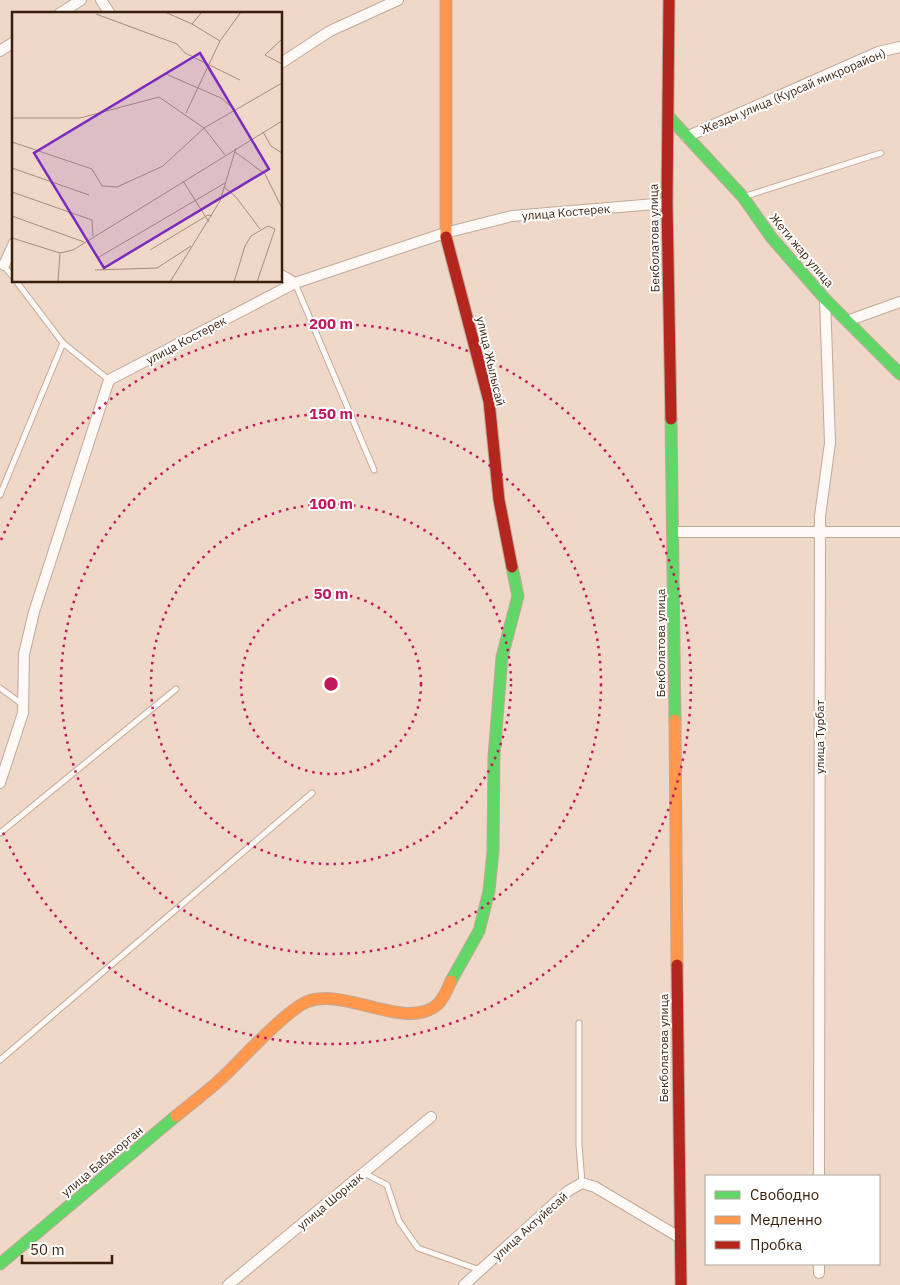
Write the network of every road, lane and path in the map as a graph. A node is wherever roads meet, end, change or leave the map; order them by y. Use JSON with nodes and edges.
{"nodes":[{"id":1,"x":81,"y":0,"type":"edge"},
{"id":2,"x":101,"y":0,"type":"edge"},
{"id":3,"x":398,"y":0,"type":"edge"},
{"id":4,"x":446,"y":0,"type":"edge"},
{"id":5,"x":669,"y":0,"type":"edge"},
{"id":6,"x":62,"y":12,"type":"edge"},
{"id":7,"x":109,"y":12,"type":"edge"},
{"id":8,"x":12,"y":43,"type":"edge"},
{"id":9,"x":900,"y":48,"type":"edge"},
{"id":10,"x":0,"y":51,"type":"edge"},
{"id":11,"x":282,"y":62,"type":"edge"},
{"id":12,"x":668,"y":116,"type":"junction"},
{"id":13,"x":686,"y":137,"type":"junction"},
{"id":14,"x":882,"y":153,"type":"dead end"},
{"id":15,"x":743,"y":197,"type":"junction"},
{"id":16,"x":667,"y":203,"type":"junction"},
{"id":17,"x":445,"y":233,"type":"junction"},
{"id":18,"x":12,"y":246,"type":"edge"},
{"id":19,"x":2,"y":264,"type":"edge"},
{"id":20,"x":12,"y":276,"type":"edge"},
{"id":21,"x":282,"y":276,"type":"edge"},
{"id":22,"x":17,"y":282,"type":"edge"},
{"id":23,"x":294,"y":283,"type":"junction"},
{"id":24,"x":825,"y":299,"type":"junction"},
{"id":25,"x":900,"y":302,"type":"edge"},
{"id":26,"x":847,"y":321,"type":"junction"},
{"id":27,"x":63,"y":343,"type":"junction"},
{"id":28,"x":900,"y":374,"type":"edge"},
{"id":29,"x":109,"y":380,"type":"junction"},
{"id":30,"x":374,"y":470,"type":"dead end"},
{"id":31,"x":0,"y":495,"type":"edge"},
{"id":32,"x":673,"y":532,"type":"junction"},
{"id":33,"x":900,"y":532,"type":"edge"},
{"id":34,"x":820,"y":533,"type":"junction"},
{"id":35,"x":0,"y":688,"type":"edge"},
{"id":36,"x":176,"y":690,"type":"dead end"},
{"id":37,"x":23,"y":705,"type":"junction"},
{"id":38,"x":0,"y":783,"type":"edge"},
{"id":39,"x":312,"y":793,"type":"dead end"},
{"id":40,"x":0,"y":833,"type":"edge"},
{"id":41,"x":579,"y":1023,"type":"dead end"},
{"id":42,"x":0,"y":1060,"type":"edge"},
{"id":43,"x":222,"y":1078,"type":"joint"},
{"id":44,"x":431,"y":1117,"type":"dead end"},
{"id":45,"x":364,"y":1173,"type":"junction"},
{"id":46,"x":819,"y":1175,"type":"edge"},
{"id":47,"x":582,"y":1183,"type":"junction"},
{"id":48,"x":679,"y":1237,"type":"junction"},
{"id":49,"x":0,"y":1264,"type":"edge"},
{"id":50,"x":482,"y":1270,"type":"junction"},
{"id":51,"x":228,"y":1285,"type":"edge"},
{"id":52,"x":464,"y":1285,"type":"edge"},
{"id":53,"x":681,"y":1285,"type":"edge"}],
"edges":[{"from":1,"to":6,"type":"street"},
{"from":2,"to":7,"type":"street"},
{"from":3,"to":11,"type":"street"},
{"from":4,"to":17,"type":"street","name":"улица Жылысай"},
{"from":5,"to":12,"type":"street","name":"Бекболатова улица"},
{"from":8,"to":10,"type":"street"},
{"from":9,"to":13,"type":"street","name":"Жезды улица (Курсай микрорайон)"},
{"from":12,"to":13,"type":"street","name":"Жети жар улица"},
{"from":12,"to":16,"type":"street","name":"Бекболатова улица"},
{"from":13,"to":15,"type":"street","name":"Жети жар улица"},
{"from":14,"to":15,"type":"lane"},
{"from":15,"to":24,"type":"street","name":"Жети жар улица"},
{"from":16,"to":17,"type":"street","name":"улица Костерек"},
{"from":16,"to":32,"type":"street","name":"Бекболатова улица"},
{"from":17,"to":23,"type":"street","name":"улица Костерек"},
{"from":17,"to":43,"type":"street","name":"улица Жылысай"},
{"from":18,"to":19,"type":"street"},
{"from":19,"to":20,"type":"lane"},
{"from":21,"to":23,"type":"street"},
{"from":22,"to":27,"type":"lane"},
{"from":23,"to":29,"type":"street","name":"улица Костерек"},
{"from":23,"to":30,"type":"lane"},
{"from":24,"to":26,"type":"street","name":"Жети жар улица"},
{"from":24,"to":34,"type":"street","name":"улица Турбат"},
{"from":25,"to":26,"type":"street"},
{"from":26,"to":28,"type":"street","name":"Жети жар улица"},
{"from":27,"to":29,"type":"lane"},
{"from":27,"to":31,"type":"lane"},
{"from":29,"to":37,"type":"street"},
{"from":32,"to":34,"type":"street"},
{"from":32,"to":48,"type":"street","name":"Бекболатова улица"},
{"from":33,"to":34,"type":"street"},
{"from":34,"to":46,"type":"street","name":"улица Турбат"},
{"from":35,"to":37,"type":"lane"},
{"from":36,"to":40,"type":"lane"},
{"from":37,"to":38,"type":"street"},
{"from":39,"to":42,"type":"lane"},
{"from":41,"to":47,"type":"lane"},
{"from":43,"to":49,"type":"street","name":"улица Бабакорган"},
{"from":44,"to":45,"type":"street","name":"улица Шорнак"},
{"from":45,"to":50,"type":"lane"},
{"from":45,"to":51,"type":"street","name":"улица Шорнак"},
{"from":47,"to":48,"type":"street"},
{"from":47,"to":50,"type":"street","name":"улица Актуйесай"},
{"from":48,"to":53,"type":"street","name":"Бекболатова улица"},
{"from":50,"to":52,"type":"street","name":"улица Актуйесай"}]}
